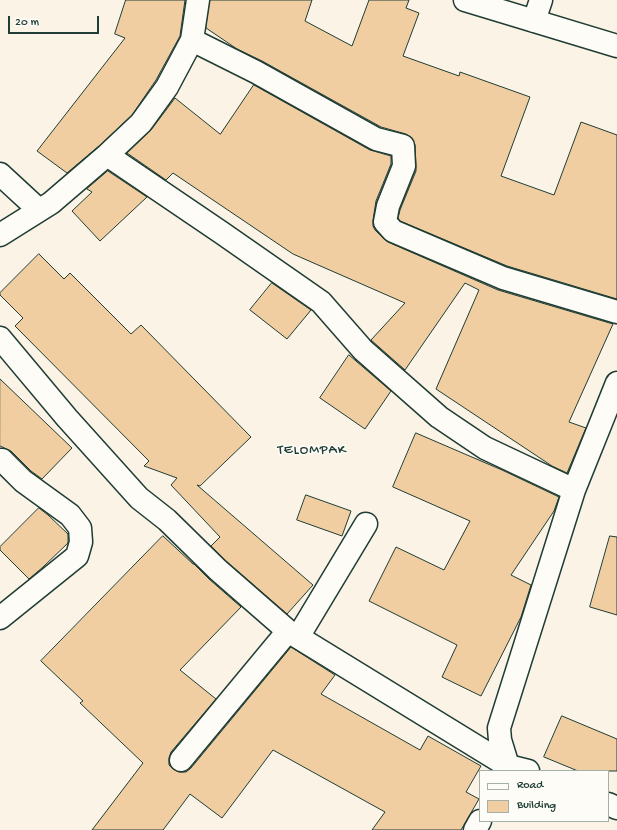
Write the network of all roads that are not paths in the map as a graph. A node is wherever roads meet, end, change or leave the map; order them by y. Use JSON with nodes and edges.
{"nodes":[{"id":1,"x":198,"y":0,"type":"edge"},
{"id":2,"x":464,"y":0,"type":"edge"},
{"id":3,"x":541,"y":0,"type":"edge"},
{"id":4,"x":534,"y":21,"type":"junction"},
{"id":5,"x":192,"y":40,"type":"junction"},
{"id":6,"x":617,"y":46,"type":"edge"},
{"id":7,"x":107,"y":155,"type":"junction"},
{"id":8,"x":0,"y":174,"type":"edge"},
{"id":9,"x":39,"y":210,"type":"junction"},
{"id":10,"x":0,"y":235,"type":"edge"},
{"id":11,"x":617,"y":312,"type":"edge"},
{"id":12,"x":0,"y":338,"type":"edge"},
{"id":13,"x":617,"y":383,"type":"edge"},
{"id":14,"x":0,"y":460,"type":"edge"},
{"id":15,"x":574,"y":490,"type":"junction"},
{"id":16,"x":366,"y":524,"type":"dead end"},
{"id":17,"x":0,"y":618,"type":"edge"},
{"id":18,"x":293,"y":634,"type":"junction"},
{"id":19,"x":181,"y":760,"type":"dead end"},
{"id":20,"x":514,"y":769,"type":"edge"}],
"edges":[{"from":1,"to":5,"type":"street"},
{"from":2,"to":4,"type":"street"},
{"from":3,"to":4,"type":"street"},
{"from":4,"to":6,"type":"street"},
{"from":5,"to":7,"type":"street"},
{"from":5,"to":11,"type":"street"},
{"from":7,"to":9,"type":"street"},
{"from":7,"to":15,"type":"street"},
{"from":8,"to":9,"type":"street"},
{"from":9,"to":10,"type":"street"},
{"from":12,"to":18,"type":"street"},
{"from":13,"to":15,"type":"street"},
{"from":14,"to":17,"type":"street"},
{"from":15,"to":20,"type":"street"},
{"from":16,"to":18,"type":"street"},
{"from":18,"to":19,"type":"street"},
{"from":18,"to":20,"type":"street"}]}
